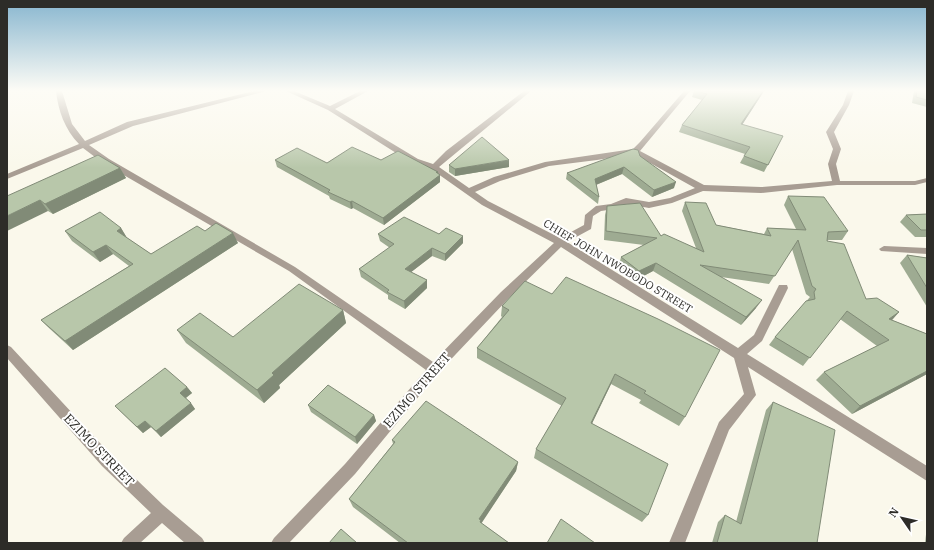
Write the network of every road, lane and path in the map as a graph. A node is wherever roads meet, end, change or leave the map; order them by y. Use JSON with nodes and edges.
{"nodes":[{"id":1,"x":65,"y":117,"type":"edge"},
{"id":2,"x":159,"y":117,"type":"edge"},
{"id":3,"x":343,"y":117,"type":"edge"},
{"id":4,"x":495,"y":117,"type":"edge"},
{"id":5,"x":666,"y":117,"type":"edge"},
{"id":6,"x":839,"y":117,"type":"edge"},
{"id":7,"x":84,"y":145,"type":"junction"},
{"id":8,"x":635,"y":151,"type":"junction"},
{"id":9,"x":434,"y":167,"type":"junction"},
{"id":10,"x":7,"y":177,"type":"edge"},
{"id":11,"x":927,"y":180,"type":"edge"},
{"id":12,"x":837,"y":182,"type":"junction"},
{"id":13,"x":702,"y":188,"type":"junction"},
{"id":14,"x":470,"y":191,"type":"junction"},
{"id":15,"x":562,"y":243,"type":"junction"},
{"id":16,"x":884,"y":249,"type":"dead end"},
{"id":17,"x":927,"y":251,"type":"edge"},
{"id":18,"x":783,"y":288,"type":"dead end"},
{"id":19,"x":7,"y":350,"type":"edge"},
{"id":20,"x":739,"y":354,"type":"junction"},
{"id":21,"x":434,"y":369,"type":"junction"},
{"id":22,"x":927,"y":474,"type":"edge"},
{"id":23,"x":162,"y":512,"type":"junction"},
{"id":24,"x":129,"y":543,"type":"edge"},
{"id":25,"x":197,"y":543,"type":"edge"},
{"id":26,"x":279,"y":543,"type":"edge"},
{"id":27,"x":677,"y":543,"type":"edge"}],
"edges":[{"from":1,"to":7,"type":"street"},
{"from":2,"to":7,"type":"street"},
{"from":3,"to":9,"type":"street","name":"CHIEF JOHN NWOBODO STREET"},
{"from":4,"to":9,"type":"street"},
{"from":5,"to":8,"type":"street"},
{"from":6,"to":12,"type":"street"},
{"from":7,"to":10,"type":"street"},
{"from":7,"to":21,"type":"street"},
{"from":8,"to":13,"type":"street"},
{"from":8,"to":14,"type":"street"},
{"from":9,"to":14,"type":"street","name":"CHIEF JOHN NWOBODO STREET"},
{"from":11,"to":12,"type":"street"},
{"from":12,"to":13,"type":"street"},
{"from":13,"to":15,"type":"street","name":"EZIMO STREET"},
{"from":14,"to":15,"type":"street","name":"CHIEF JOHN NWOBODO STREET"},
{"from":15,"to":20,"type":"street","name":"CHIEF JOHN NWOBODO STREET"},
{"from":15,"to":21,"type":"street","name":"EZIMO STREET"},
{"from":16,"to":17,"type":"street"},
{"from":18,"to":20,"type":"street"},
{"from":19,"to":23,"type":"street","name":"EZIMO STREET"},
{"from":20,"to":22,"type":"street","name":"CHIEF JOHN NWOBODO STREET"},
{"from":20,"to":27,"type":"street"},
{"from":21,"to":26,"type":"street","name":"EZIMO STREET"},
{"from":23,"to":24,"type":"street"},
{"from":23,"to":25,"type":"street","name":"EZIMO STREET"}]}
